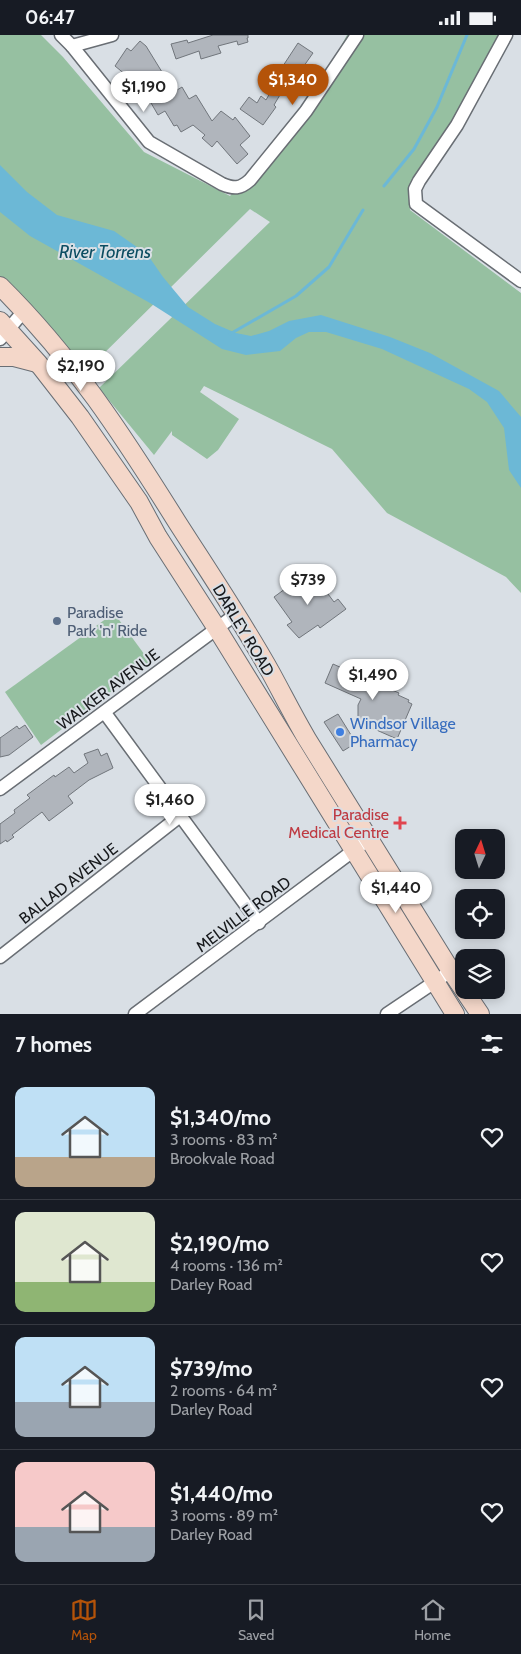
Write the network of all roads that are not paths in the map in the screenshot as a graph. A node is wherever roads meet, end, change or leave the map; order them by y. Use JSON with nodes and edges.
{"nodes":[{"id":1,"x":60,"y":35,"type":"edge"},
{"id":2,"x":112,"y":35,"type":"edge"},
{"id":3,"x":357,"y":35,"type":"edge"},
{"id":4,"x":506,"y":35,"type":"edge"},
{"id":5,"x":72,"y":46,"type":"junction"},
{"id":6,"x":521,"y":281,"type":"edge"},
{"id":7,"x":0,"y":286,"type":"edge"},
{"id":8,"x":24,"y":311,"type":"junction"},
{"id":9,"x":2,"y":329,"type":"edge"},
{"id":10,"x":0,"y":357,"type":"edge"},
{"id":11,"x":38,"y":363,"type":"junction"},
{"id":12,"x":235,"y":615,"type":"junction"},
{"id":13,"x":216,"y":627,"type":"junction"},
{"id":14,"x":105,"y":713,"type":"junction"},
{"id":15,"x":0,"y":789,"type":"edge"},
{"id":16,"x":180,"y":816,"type":"junction"},
{"id":17,"x":369,"y":839,"type":"junction"},
{"id":18,"x":354,"y":852,"type":"junction"},
{"id":19,"x":259,"y":923,"type":"junction"},
{"id":20,"x":0,"y":957,"type":"edge"},
{"id":21,"x":451,"y":971,"type":"junction"},
{"id":22,"x":434,"y":981,"type":"junction"},
{"id":23,"x":135,"y":1014,"type":"edge"},
{"id":24,"x":387,"y":1014,"type":"edge"},
{"id":25,"x":455,"y":1014,"type":"edge"},
{"id":26,"x":480,"y":1014,"type":"edge"}],
"edges":[{"from":1,"to":5,"type":"street"},
{"from":2,"to":5,"type":"street"},
{"from":3,"to":5,"type":"street"},
{"from":4,"to":6,"type":"street"},
{"from":7,"to":8,"type":"main road","name":"DARLEY ROAD"},
{"from":8,"to":9,"type":"street"},
{"from":8,"to":12,"type":"main road","name":"DARLEY ROAD"},
{"from":9,"to":11,"type":"main road","name":"DARLEY ROAD"},
{"from":10,"to":11,"type":"main road"},
{"from":11,"to":13,"type":"main road","name":"DARLEY ROAD"},
{"from":12,"to":13,"type":"street","name":"WALKER AVENUE"},
{"from":12,"to":17,"type":"main road","name":"DARLEY ROAD"},
{"from":13,"to":14,"type":"street","name":"WALKER AVENUE"},
{"from":13,"to":18,"type":"main road","name":"DARLEY ROAD"},
{"from":14,"to":15,"type":"street","name":"WALKER AVENUE"},
{"from":14,"to":16,"type":"street"},
{"from":16,"to":19,"type":"street"},
{"from":16,"to":20,"type":"street","name":"BALLAD AVENUE"},
{"from":17,"to":18,"type":"street","name":"MELVILLE ROAD"},
{"from":17,"to":21,"type":"main road","name":"DARLEY ROAD"},
{"from":18,"to":19,"type":"street","name":"MELVILLE ROAD"},
{"from":18,"to":22,"type":"main road","name":"DARLEY ROAD"},
{"from":19,"to":23,"type":"street","name":"MELVILLE ROAD"},
{"from":21,"to":22,"type":"street"},
{"from":21,"to":26,"type":"main road","name":"DARLEY ROAD"},
{"from":22,"to":24,"type":"street"},
{"from":22,"to":25,"type":"main road","name":"DARLEY ROAD"}]}
